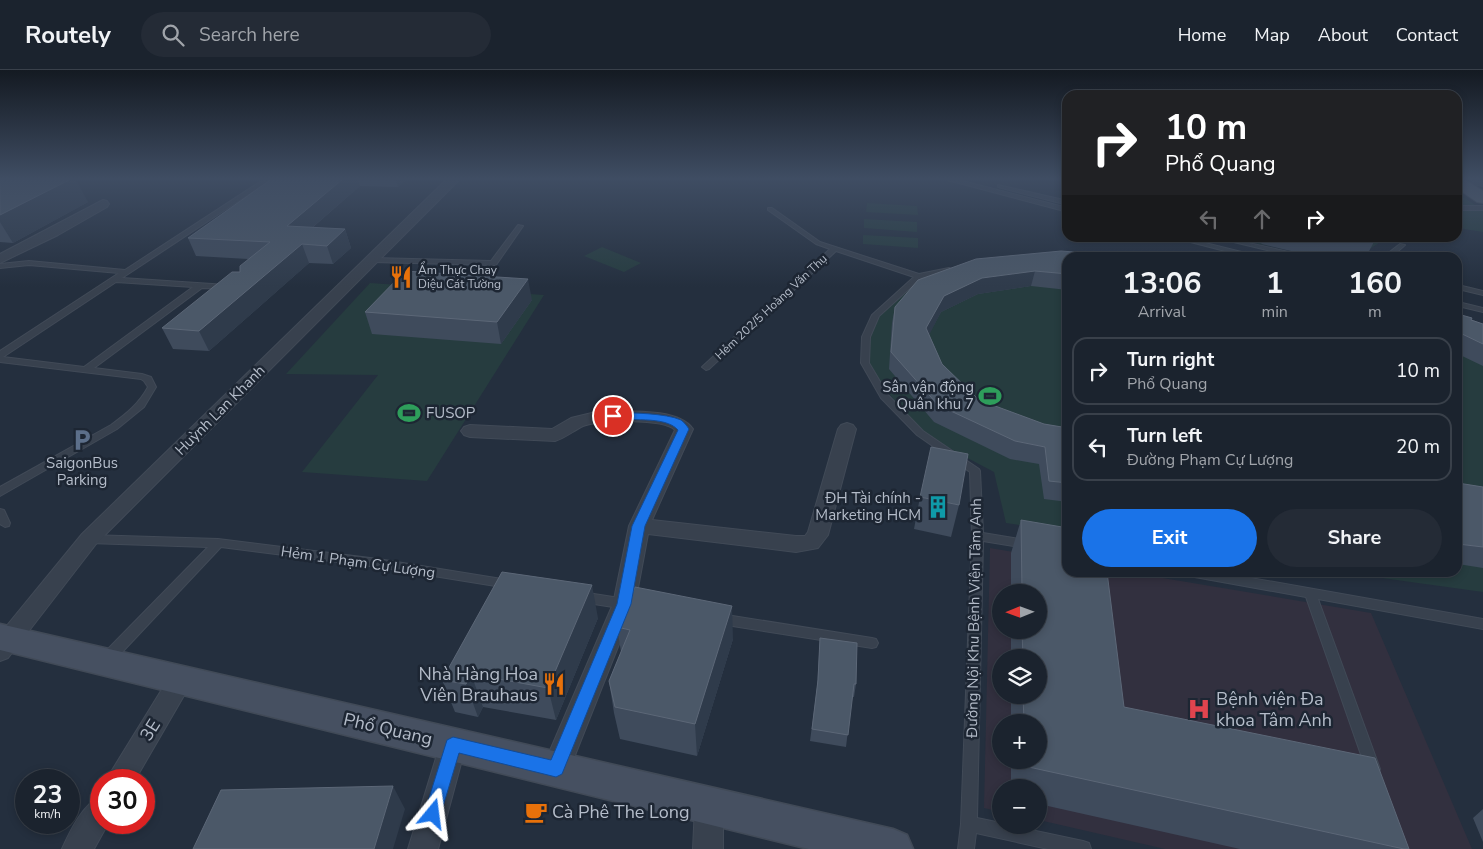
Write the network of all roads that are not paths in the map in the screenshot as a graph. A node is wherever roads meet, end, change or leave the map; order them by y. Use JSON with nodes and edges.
{"nodes":[{"id":1,"x":85,"y":214,"type":"edge"},
{"id":2,"x":215,"y":214,"type":"edge"},
{"id":3,"x":419,"y":214,"type":"edge"},
{"id":4,"x":778,"y":214,"type":"edge"},
{"id":5,"x":520,"y":226,"type":"dead end"},
{"id":6,"x":1195,"y":242,"type":"edge"},
{"id":7,"x":1238,"y":242,"type":"edge"},
{"id":8,"x":1402,"y":245,"type":"dead end"},
{"id":9,"x":835,"y":248,"type":"junction"},
{"id":10,"x":1238,"y":252,"type":"edge"},
{"id":11,"x":1284,"y":252,"type":"edge"},
{"id":12,"x":1393,"y":252,"type":"edge"},
{"id":13,"x":0,"y":259,"type":"edge"},
{"id":14,"x":373,"y":260,"type":"junction"},
{"id":15,"x":0,"y":266,"type":"edge"},
{"id":16,"x":961,"y":268,"type":"edge"},
{"id":17,"x":127,"y":272,"type":"junction"},
{"id":18,"x":919,"y":276,"type":"junction"},
{"id":19,"x":116,"y":280,"type":"junction"},
{"id":20,"x":200,"y":285,"type":"junction"},
{"id":21,"x":236,"y":287,"type":"edge"},
{"id":22,"x":1462,"y":288,"type":"edge"},
{"id":23,"x":1483,"y":293,"type":"edge"},
{"id":24,"x":1462,"y":305,"type":"edge"},
{"id":25,"x":1483,"y":310,"type":"edge"},
{"id":26,"x":0,"y":354,"type":"edge"},
{"id":27,"x":0,"y":359,"type":"edge"},
{"id":28,"x":706,"y":366,"type":"dead end"},
{"id":29,"x":87,"y":369,"type":"junction"},
{"id":30,"x":847,"y":429,"type":"dead end"},
{"id":31,"x":470,"y":431,"type":"dead end"},
{"id":32,"x":0,"y":492,"type":"edge"},
{"id":33,"x":639,"y":526,"type":"junction"},
{"id":34,"x":978,"y":536,"type":"junction"},
{"id":35,"x":90,"y":539,"type":"junction"},
{"id":36,"x":218,"y":543,"type":"junction"},
{"id":37,"x":1041,"y":547,"type":"edge"},
{"id":38,"x":1219,"y":577,"type":"edge"},
{"id":39,"x":516,"y":586,"type":"edge"},
{"id":40,"x":1310,"y":593,"type":"junction"},
{"id":41,"x":565,"y":594,"type":"edge"},
{"id":42,"x":634,"y":605,"type":"junction"},
{"id":43,"x":710,"y":617,"type":"edge"},
{"id":44,"x":1483,"y":624,"type":"edge"},
{"id":45,"x":3,"y":643,"type":"edge"},
{"id":46,"x":872,"y":643,"type":"dead end"},
{"id":47,"x":104,"y":662,"type":"junction"},
{"id":48,"x":181,"y":680,"type":"junction"},
{"id":49,"x":453,"y":745,"type":"junction"},
{"id":50,"x":127,"y":769,"type":"edge"},
{"id":51,"x":556,"y":769,"type":"junction"},
{"id":52,"x":1379,"y":785,"type":"edge"},
{"id":53,"x":709,"y":806,"type":"junction"},
{"id":54,"x":969,"y":824,"type":"junction"},
{"id":55,"x":90,"y":828,"type":"edge"},
{"id":56,"x":77,"y":849,"type":"edge"},
{"id":57,"x":423,"y":849,"type":"edge"},
{"id":58,"x":708,"y":849,"type":"edge"},
{"id":59,"x":893,"y":849,"type":"edge"},
{"id":60,"x":966,"y":849,"type":"edge"},
{"id":61,"x":1083,"y":849,"type":"edge"}],
"edges":[{"from":1,"to":13,"type":"street"},
{"from":2,"to":17,"type":"lane"},
{"from":3,"to":14,"type":"street","name":"Huỳnh Lan Khanh"},
{"from":4,"to":9,"type":"lane"},
{"from":5,"to":14,"type":"lane"},
{"from":6,"to":10,"type":"lane"},
{"from":7,"to":11,"type":"lane"},
{"from":8,"to":12,"type":"lane"},
{"from":9,"to":18,"type":"lane"},
{"from":9,"to":28,"type":"lane","name":"Hẻm 202/5 Hoàng Văn Thụ"},
{"from":14,"to":35,"type":"street","name":"Huỳnh Lan Khanh"},
{"from":15,"to":17,"type":"lane"},
{"from":16,"to":18,"type":"lane"},
{"from":17,"to":19,"type":"lane"},
{"from":18,"to":34,"type":"lane","name":"Đường Nội Khu Bệnh Viện Tâm Anh"},
{"from":19,"to":20,"type":"lane"},
{"from":19,"to":26,"type":"lane"},
{"from":20,"to":21,"type":"lane"},
{"from":20,"to":29,"type":"lane"},
{"from":22,"to":23,"type":"lane"},
{"from":24,"to":25,"type":"lane"},
{"from":27,"to":29,"type":"lane"},
{"from":29,"to":32,"type":"lane"},
{"from":30,"to":33,"type":"street"},
{"from":31,"to":33,"type":"street"},
{"from":33,"to":42,"type":"street"},
{"from":34,"to":37,"type":"lane"},
{"from":34,"to":54,"type":"lane","name":"Đường Nội Khu Bệnh Viện Tâm Anh"},
{"from":35,"to":36,"type":"lane","name":"Hẻm 1 Phạm Cự Lượng"},
{"from":35,"to":45,"type":"street","name":"Huỳnh Lan Khanh"},
{"from":36,"to":39,"type":"lane","name":"Hẻm 1 Phạm Cự Lượng"},
{"from":36,"to":47,"type":"lane"},
{"from":38,"to":40,"type":"lane"},
{"from":40,"to":44,"type":"lane"},
{"from":40,"to":52,"type":"lane"},
{"from":41,"to":42,"type":"lane"},
{"from":42,"to":51,"type":"street"},
{"from":43,"to":46,"type":"lane"},
{"from":45,"to":47,"type":"main road","name":"Phổ Quang"},
{"from":47,"to":48,"type":"main road","name":"Phổ Quang"},
{"from":48,"to":49,"type":"main road","name":"Phổ Quang"},
{"from":48,"to":50,"type":"street","name":"3E"},
{"from":49,"to":51,"type":"main road","name":"Phổ Quang"},
{"from":49,"to":57,"type":"street"},
{"from":51,"to":53,"type":"main road","name":"Phổ Quang"},
{"from":53,"to":58,"type":"street"},
{"from":53,"to":59,"type":"main road","name":"Phổ Quang"},
{"from":54,"to":60,"type":"lane","name":"Đường Nội Khu Bệnh Viện Tâm Anh"},
{"from":54,"to":61,"type":"lane"},
{"from":55,"to":56,"type":"street"}]}
